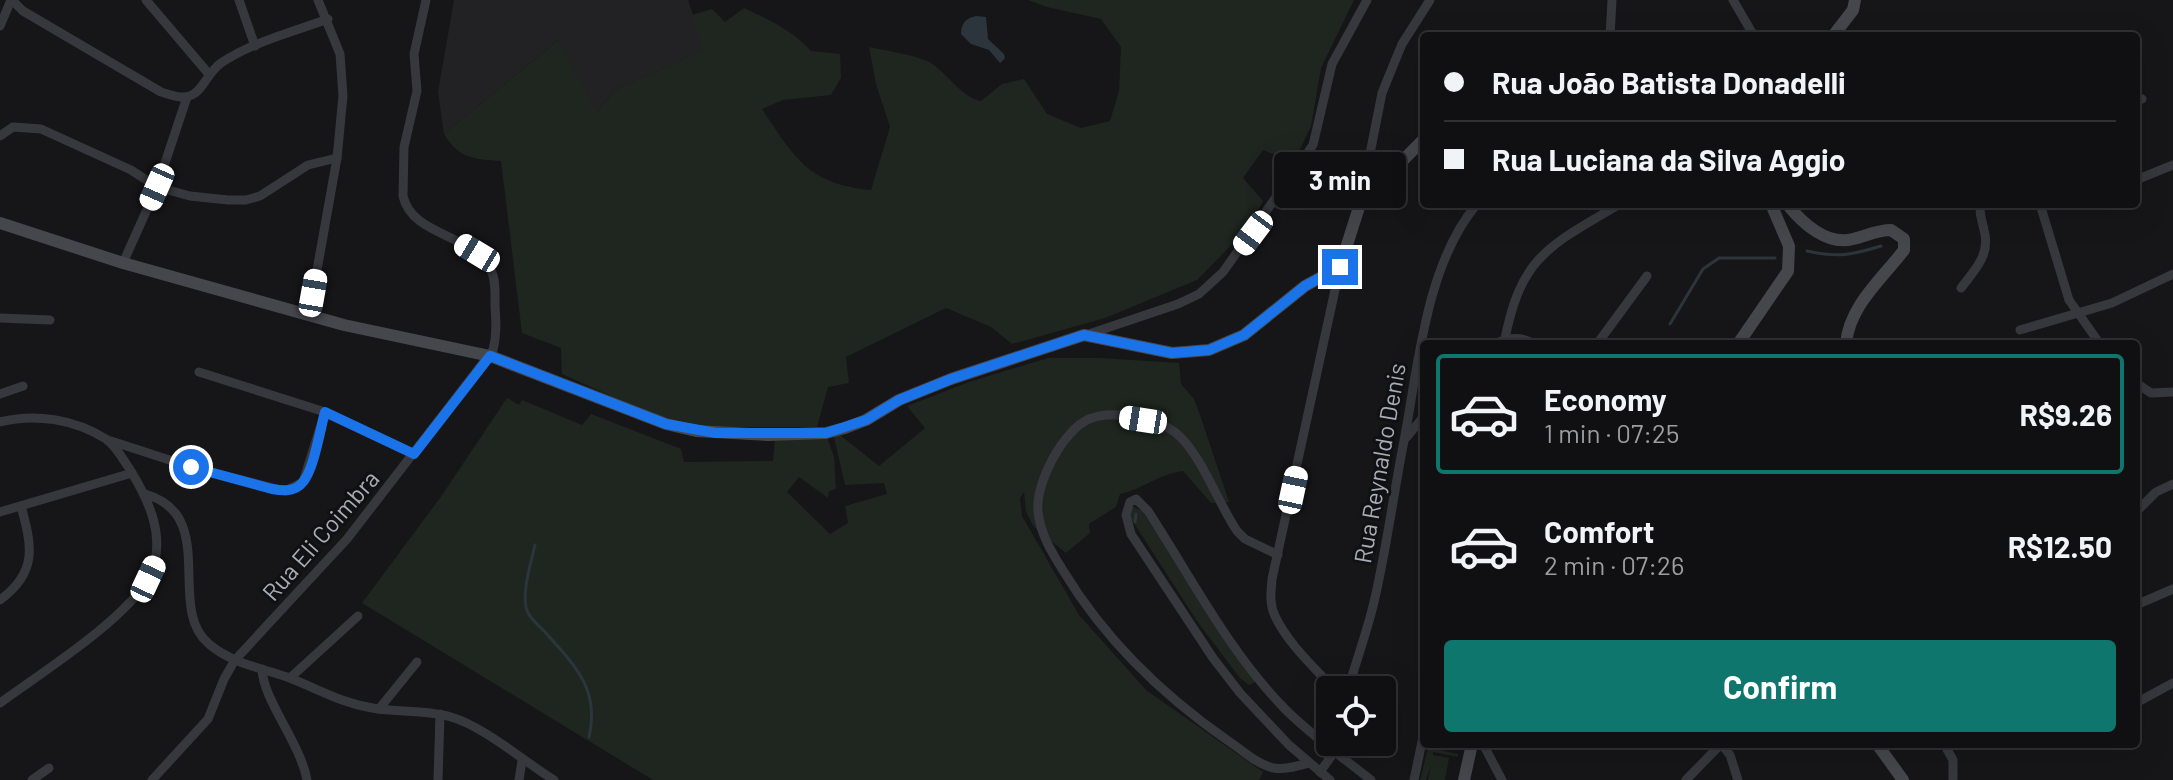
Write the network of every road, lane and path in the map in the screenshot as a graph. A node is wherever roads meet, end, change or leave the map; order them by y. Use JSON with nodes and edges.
{"nodes":[{"id":1,"x":12,"y":0,"type":"edge"},
{"id":2,"x":146,"y":0,"type":"edge"},
{"id":3,"x":239,"y":0,"type":"edge"},
{"id":4,"x":318,"y":0,"type":"edge"},
{"id":5,"x":426,"y":0,"type":"edge"},
{"id":6,"x":1367,"y":0,"type":"edge"},
{"id":7,"x":1430,"y":0,"type":"edge"},
{"id":8,"x":1612,"y":0,"type":"edge"},
{"id":9,"x":1733,"y":0,"type":"edge"},
{"id":10,"x":1857,"y":0,"type":"edge"},
{"id":11,"x":328,"y":19,"type":"junction"},
{"id":12,"x":0,"y":26,"type":"edge"},
{"id":13,"x":1610,"y":32,"type":"edge"},
{"id":14,"x":1752,"y":32,"type":"edge"},
{"id":15,"x":1836,"y":32,"type":"edge"},
{"id":16,"x":255,"y":46,"type":"junction"},
{"id":17,"x":208,"y":73,"type":"junction"},
{"id":18,"x":187,"y":97,"type":"junction"},
{"id":19,"x":0,"y":136,"type":"edge"},
{"id":20,"x":1420,"y":143,"type":"edge"},
{"id":21,"x":337,"y":158,"type":"junction"},
{"id":22,"x":2173,"y":165,"type":"edge"},
{"id":23,"x":2140,"y":178,"type":"edge"},
{"id":24,"x":157,"y":187,"type":"junction"},
{"id":25,"x":1360,"y":204,"type":"junction"},
{"id":26,"x":1474,"y":208,"type":"edge"},
{"id":27,"x":1613,"y":208,"type":"edge"},
{"id":28,"x":1773,"y":208,"type":"edge"},
{"id":29,"x":1791,"y":208,"type":"edge"},
{"id":30,"x":1980,"y":208,"type":"edge"},
{"id":31,"x":2041,"y":208,"type":"edge"},
{"id":32,"x":0,"y":223,"type":"edge"},
{"id":33,"x":123,"y":263,"type":"junction"},
{"id":34,"x":1340,"y":267,"type":"junction"},
{"id":35,"x":2173,"y":274,"type":"edge"},
{"id":36,"x":1647,"y":276,"type":"dead end"},
{"id":37,"x":1961,"y":288,"type":"dead end"},
{"id":38,"x":2076,"y":314,"type":"junction"},
{"id":39,"x":309,"y":315,"type":"junction"},
{"id":40,"x":0,"y":318,"type":"edge"},
{"id":41,"x":50,"y":320,"type":"dead end"},
{"id":42,"x":2020,"y":330,"type":"dead end"},
{"id":43,"x":1084,"y":335,"type":"junction"},
{"id":44,"x":1423,"y":340,"type":"edge"},
{"id":45,"x":1502,"y":340,"type":"edge"},
{"id":46,"x":1600,"y":340,"type":"edge"},
{"id":47,"x":1741,"y":340,"type":"edge"},
{"id":48,"x":1846,"y":340,"type":"edge"},
{"id":49,"x":2097,"y":340,"type":"edge"},
{"id":50,"x":1420,"y":352,"type":"edge"},
{"id":51,"x":490,"y":356,"type":"junction"},
{"id":52,"x":199,"y":372,"type":"dead end"},
{"id":53,"x":23,"y":386,"type":"dead end"},
{"id":54,"x":2140,"y":386,"type":"edge"},
{"id":55,"x":2173,"y":392,"type":"edge"},
{"id":56,"x":0,"y":394,"type":"edge"},
{"id":57,"x":325,"y":412,"type":"junction"},
{"id":58,"x":1420,"y":421,"type":"edge"},
{"id":59,"x":0,"y":422,"type":"edge"},
{"id":60,"x":108,"y":440,"type":"junction"},
{"id":61,"x":1404,"y":440,"type":"junction"},
{"id":62,"x":414,"y":454,"type":"junction"},
{"id":63,"x":132,"y":473,"type":"junction"},
{"id":64,"x":2173,"y":484,"type":"edge"},
{"id":65,"x":145,"y":494,"type":"junction"},
{"id":66,"x":21,"y":506,"type":"junction"},
{"id":67,"x":2140,"y":508,"type":"edge"},
{"id":68,"x":0,"y":512,"type":"edge"},
{"id":69,"x":1278,"y":555,"type":"junction"},
{"id":70,"x":2173,"y":589,"type":"edge"},
{"id":71,"x":0,"y":600,"type":"edge"},
{"id":72,"x":2140,"y":603,"type":"edge"},
{"id":73,"x":358,"y":616,"type":"dead end"},
{"id":74,"x":235,"y":660,"type":"junction"},
{"id":75,"x":417,"y":662,"type":"dead end"},
{"id":76,"x":262,"y":669,"type":"junction"},
{"id":77,"x":1323,"y":676,"type":"edge"},
{"id":78,"x":1352,"y":676,"type":"edge"},
{"id":79,"x":290,"y":678,"type":"junction"},
{"id":80,"x":2173,"y":683,"type":"edge"},
{"id":81,"x":2140,"y":701,"type":"edge"},
{"id":82,"x":0,"y":703,"type":"edge"},
{"id":83,"x":379,"y":709,"type":"junction"},
{"id":84,"x":440,"y":714,"type":"junction"},
{"id":85,"x":1316,"y":732,"type":"edge"},
{"id":86,"x":1421,"y":748,"type":"edge"},
{"id":87,"x":1471,"y":748,"type":"edge"},
{"id":88,"x":1485,"y":748,"type":"edge"},
{"id":89,"x":1717,"y":748,"type":"edge"},
{"id":90,"x":1724,"y":748,"type":"edge"},
{"id":91,"x":1880,"y":748,"type":"edge"},
{"id":92,"x":1946,"y":748,"type":"edge"},
{"id":93,"x":1330,"y":756,"type":"edge"},
{"id":94,"x":1346,"y":756,"type":"edge"},
{"id":95,"x":522,"y":761,"type":"junction"},
{"id":96,"x":1309,"y":763,"type":"junction"},
{"id":97,"x":49,"y":768,"type":"dead end"},
{"id":98,"x":1320,"y":772,"type":"junction"},
{"id":99,"x":158,"y":778,"type":"edge"},
{"id":100,"x":32,"y":780,"type":"edge"},
{"id":101,"x":307,"y":780,"type":"edge"},
{"id":102,"x":438,"y":780,"type":"edge"},
{"id":103,"x":519,"y":780,"type":"edge"},
{"id":104,"x":554,"y":780,"type":"edge"},
{"id":105,"x":1330,"y":780,"type":"edge"},
{"id":106,"x":1371,"y":780,"type":"edge"},
{"id":107,"x":1414,"y":780,"type":"edge"},
{"id":108,"x":1464,"y":780,"type":"edge"},
{"id":109,"x":1502,"y":780,"type":"edge"},
{"id":110,"x":1686,"y":780,"type":"edge"},
{"id":111,"x":1738,"y":780,"type":"edge"},
{"id":112,"x":1903,"y":780,"type":"edge"},
{"id":113,"x":1953,"y":780,"type":"edge"}],
"edges":[{"from":1,"to":12,"type":"street"},
{"from":1,"to":18,"type":"street"},
{"from":2,"to":17,"type":"street"},
{"from":3,"to":16,"type":"street"},
{"from":4,"to":11,"type":"street"},
{"from":5,"to":51,"type":"street"},
{"from":6,"to":43,"type":"street"},
{"from":7,"to":25,"type":"street"},
{"from":8,"to":13,"type":"street"},
{"from":9,"to":14,"type":"street"},
{"from":10,"to":15,"type":"street"},
{"from":11,"to":16,"type":"street"},
{"from":11,"to":21,"type":"street"},
{"from":16,"to":17,"type":"street"},
{"from":17,"to":18,"type":"street"},
{"from":18,"to":24,"type":"street"},
{"from":19,"to":24,"type":"street"},
{"from":20,"to":25,"type":"street"},
{"from":21,"to":24,"type":"street"},
{"from":21,"to":39,"type":"street"},
{"from":22,"to":23,"type":"street"},
{"from":24,"to":33,"type":"street"},
{"from":25,"to":34,"type":"street"},
{"from":26,"to":44,"type":"street","name":"Rua Reynaldo Denis"},
{"from":27,"to":45,"type":"street"},
{"from":28,"to":47,"type":"street"},
{"from":29,"to":48,"type":"street"},
{"from":30,"to":37,"type":"street"},
{"from":31,"to":38,"type":"street"},
{"from":32,"to":33,"type":"street"},
{"from":33,"to":39,"type":"street"},
{"from":34,"to":43,"type":"street"},
{"from":34,"to":69,"type":"street"},
{"from":35,"to":38,"type":"street"},
{"from":36,"to":46,"type":"street"},
{"from":38,"to":42,"type":"street"},
{"from":38,"to":49,"type":"street"},
{"from":39,"to":51,"type":"street"},
{"from":40,"to":41,"type":"street"},
{"from":43,"to":51,"type":"street"},
{"from":50,"to":61,"type":"street","name":"Rua Reynaldo Denis"},
{"from":51,"to":62,"type":"street","name":"Rua Eli Coimbra"},
{"from":52,"to":57,"type":"street"},
{"from":53,"to":56,"type":"street"},
{"from":54,"to":55,"type":"street"},
{"from":57,"to":60,"type":"street"},
{"from":57,"to":62,"type":"street"},
{"from":58,"to":61,"type":"street"},
{"from":59,"to":60,"type":"street"},
{"from":60,"to":63,"type":"street"},
{"from":61,"to":78,"type":"street","name":"Rua Reynaldo Denis"},
{"from":62,"to":74,"type":"street","name":"Rua Eli Coimbra"},
{"from":63,"to":65,"type":"street"},
{"from":63,"to":66,"type":"street"},
{"from":64,"to":67,"type":"street"},
{"from":65,"to":74,"type":"street"},
{"from":65,"to":82,"type":"street"},
{"from":66,"to":68,"type":"street"},
{"from":66,"to":71,"type":"street"},
{"from":69,"to":77,"type":"street"},
{"from":69,"to":96,"type":"street"},
{"from":70,"to":72,"type":"street"},
{"from":73,"to":79,"type":"street"},
{"from":74,"to":76,"type":"street"},
{"from":74,"to":99,"type":"street","name":"Rua Eli Coimbra"},
{"from":75,"to":83,"type":"street"},
{"from":76,"to":79,"type":"street"},
{"from":76,"to":101,"type":"street"},
{"from":79,"to":83,"type":"street"},
{"from":80,"to":81,"type":"street"},
{"from":83,"to":84,"type":"street"},
{"from":84,"to":95,"type":"street"},
{"from":84,"to":102,"type":"street"},
{"from":85,"to":96,"type":"street"},
{"from":86,"to":107,"type":"street"},
{"from":87,"to":108,"type":"street"},
{"from":88,"to":109,"type":"street"},
{"from":89,"to":110,"type":"street"},
{"from":90,"to":111,"type":"street"},
{"from":91,"to":112,"type":"street"},
{"from":92,"to":113,"type":"street"},
{"from":93,"to":98,"type":"street"},
{"from":94,"to":106,"type":"street"},
{"from":95,"to":103,"type":"street"},
{"from":95,"to":104,"type":"street"},
{"from":96,"to":98,"type":"street"},
{"from":97,"to":100,"type":"street"},
{"from":98,"to":105,"type":"street"}]}
